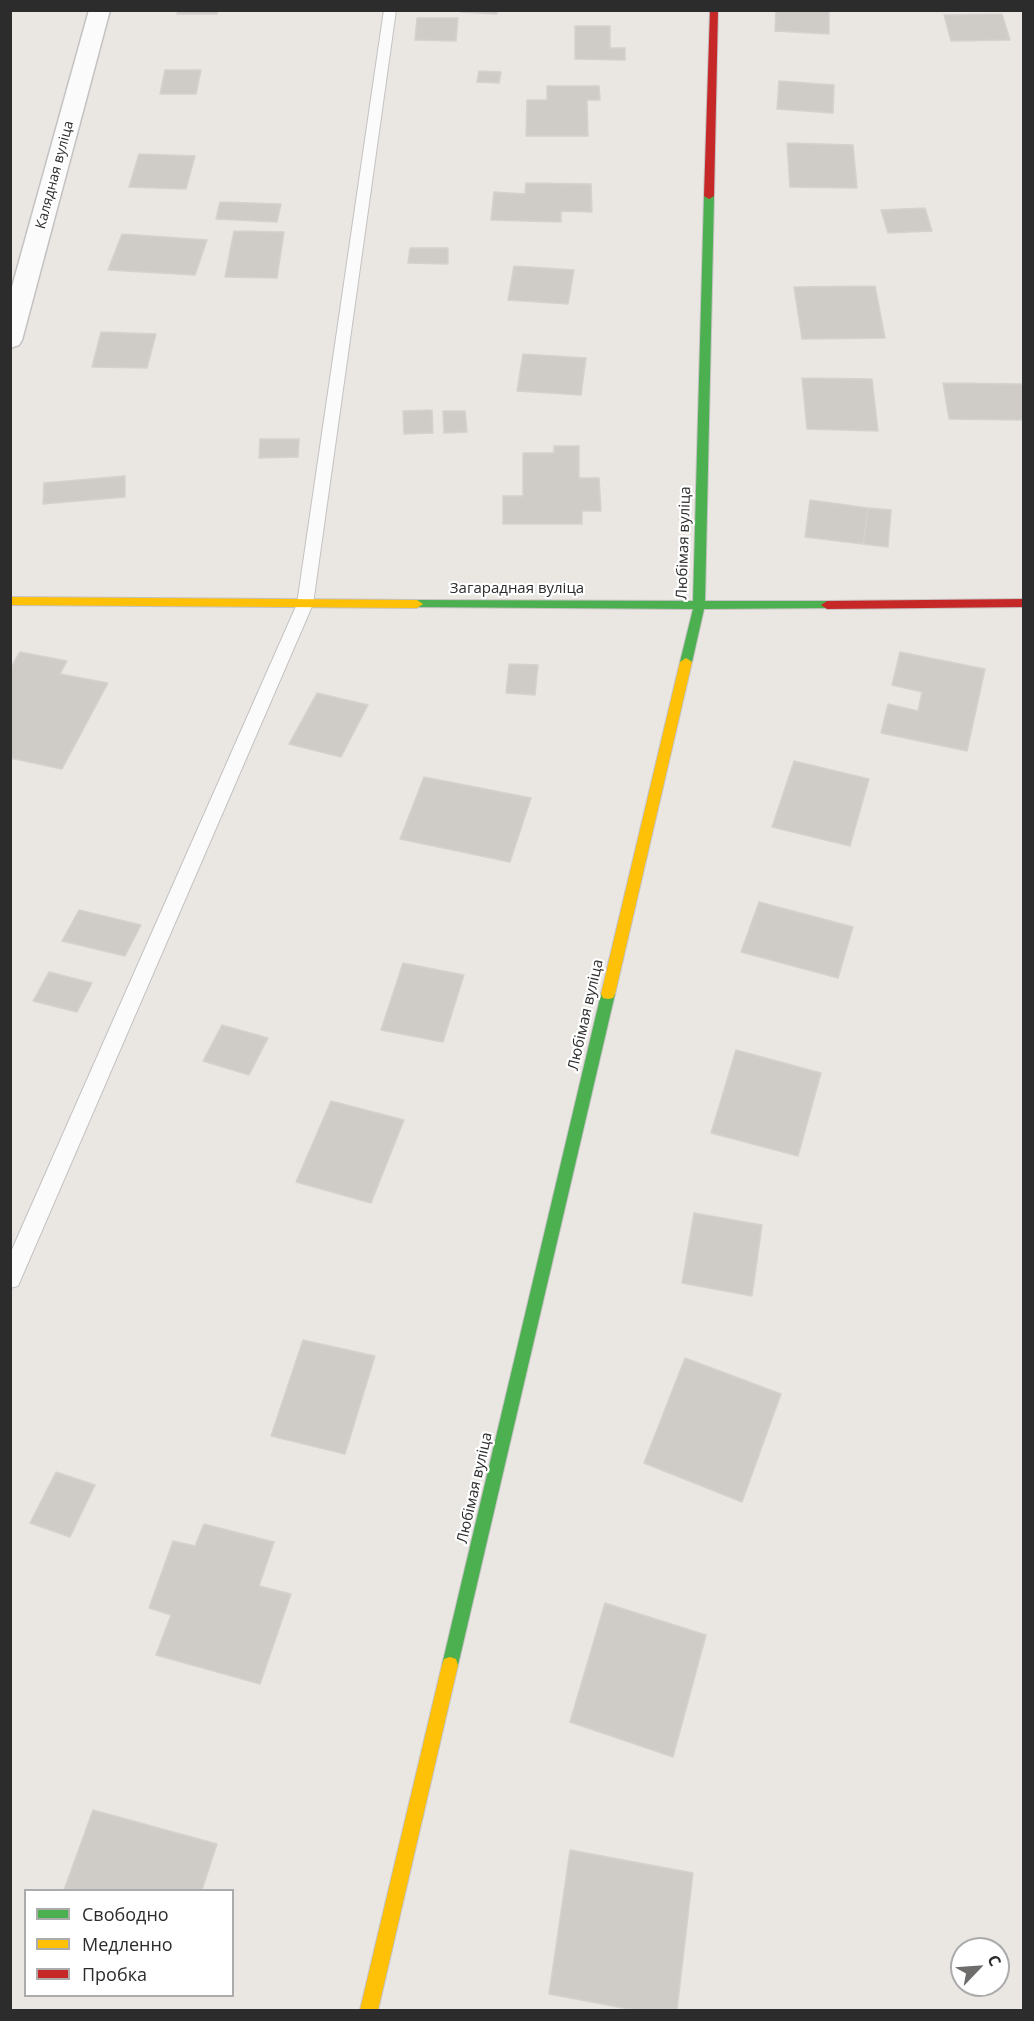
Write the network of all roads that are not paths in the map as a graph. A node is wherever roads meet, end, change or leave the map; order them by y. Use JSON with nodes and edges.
{"nodes":[{"id":1,"x":100,"y":10,"type":"edge"},
{"id":2,"x":390,"y":10,"type":"edge"},
{"id":3,"x":714,"y":10,"type":"edge"},
{"id":4,"x":10,"y":340,"type":"edge"},
{"id":5,"x":10,"y":602,"type":"edge"},
{"id":6,"x":1023,"y":603,"type":"edge"},
{"id":7,"x":305,"y":604,"type":"junction"},
{"id":8,"x":699,"y":606,"type":"junction"},
{"id":9,"x":10,"y":1280,"type":"edge"},
{"id":10,"x":369,"y":2010,"type":"edge"}],
"edges":[{"from":1,"to":4,"type":"street","name":"Калядная вуліца"},
{"from":2,"to":7,"type":"lane"},
{"from":3,"to":8,"type":"street","name":"Любімая вуліца"},
{"from":5,"to":7,"type":"street","name":"Загарадная вуліца"},
{"from":6,"to":8,"type":"street","name":"Загарадная вуліца"},
{"from":7,"to":8,"type":"street","name":"Загарадная вуліца"},
{"from":7,"to":9,"type":"lane"},
{"from":8,"to":10,"type":"street","name":"Любімая вуліца"}]}
